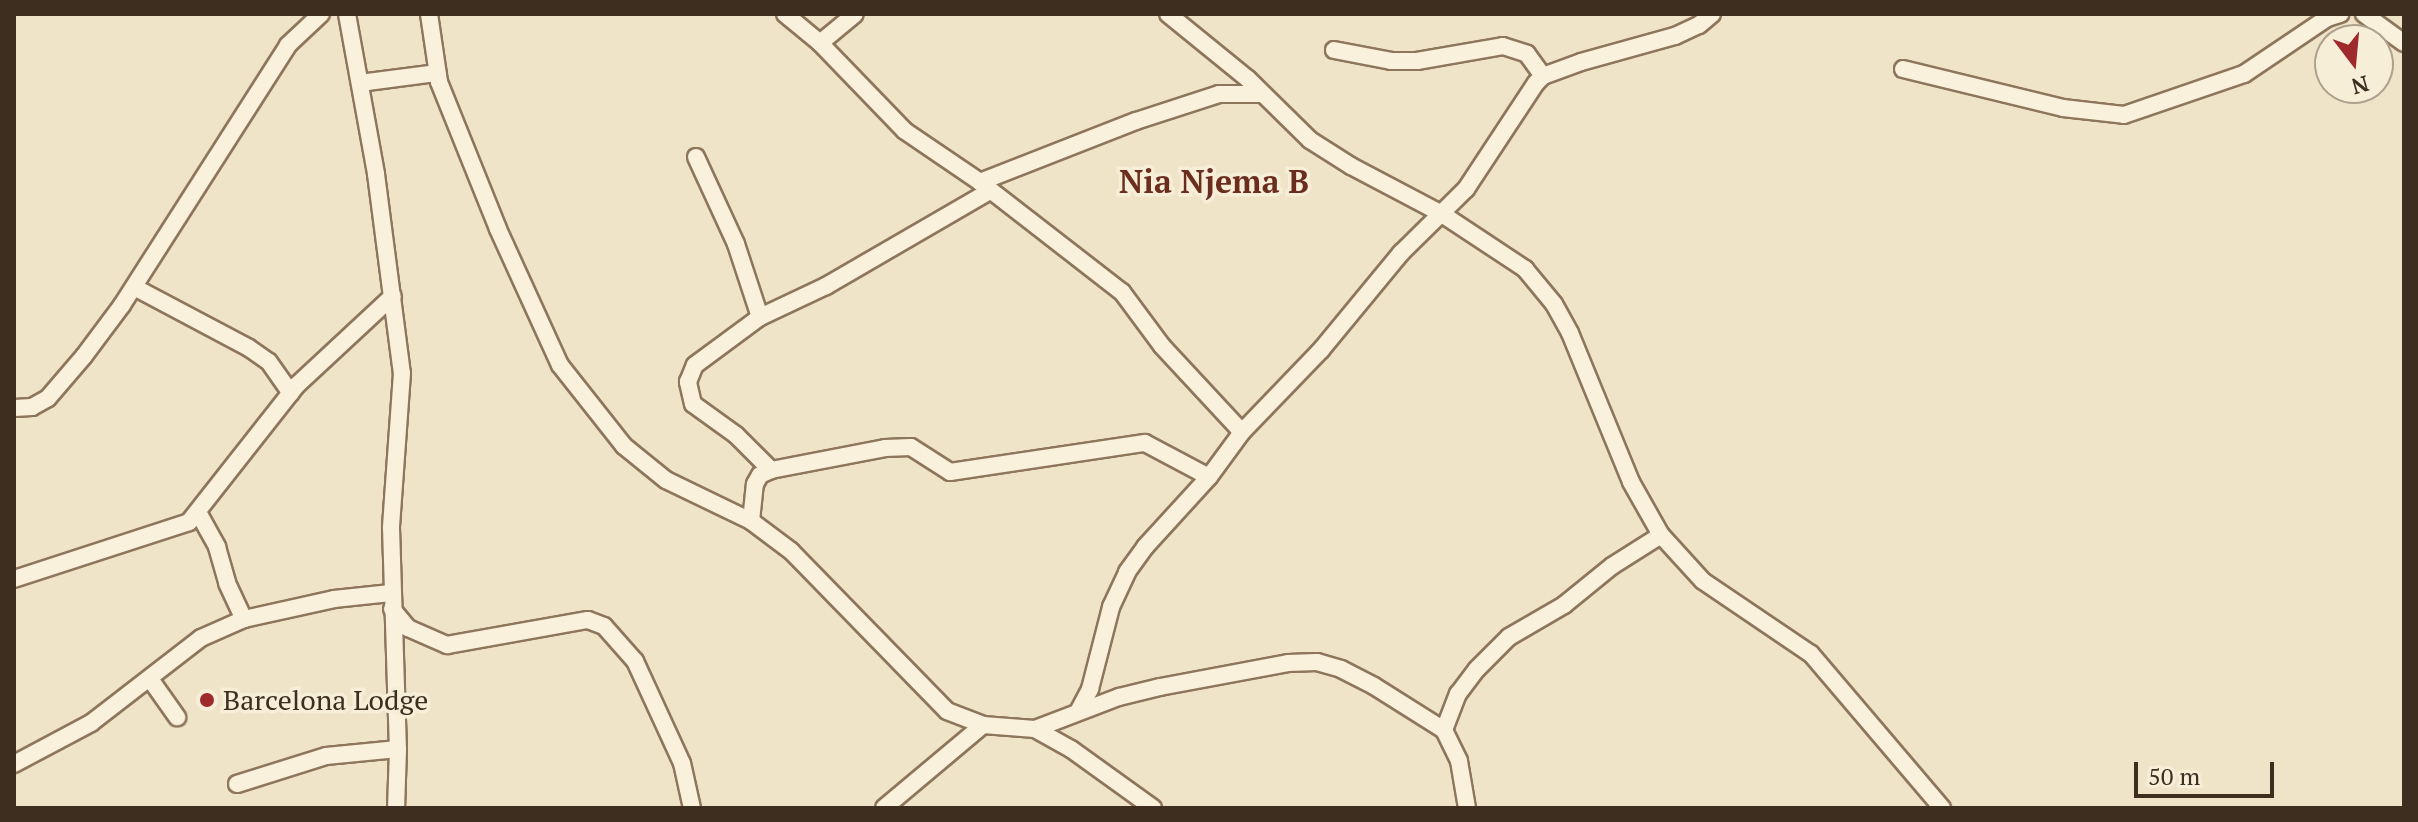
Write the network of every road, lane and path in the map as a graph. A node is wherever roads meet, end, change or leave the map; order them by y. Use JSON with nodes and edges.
{"nodes":[{"id":1,"x":321,"y":14,"type":"edge"},
{"id":2,"x":347,"y":14,"type":"edge"},
{"id":3,"x":429,"y":14,"type":"edge"},
{"id":4,"x":785,"y":14,"type":"edge"},
{"id":5,"x":855,"y":14,"type":"edge"},
{"id":6,"x":1168,"y":14,"type":"edge"},
{"id":7,"x":1712,"y":14,"type":"edge"},
{"id":8,"x":2340,"y":14,"type":"edge"},
{"id":9,"x":2364,"y":14,"type":"edge"},
{"id":10,"x":820,"y":43,"type":"junction"},
{"id":11,"x":2404,"y":43,"type":"edge"},
{"id":12,"x":1334,"y":50,"type":"dead end"},
{"id":13,"x":1903,"y":69,"type":"dead end"},
{"id":14,"x":437,"y":73,"type":"junction"},
{"id":15,"x":1543,"y":76,"type":"junction"},
{"id":16,"x":360,"y":83,"type":"junction"},
{"id":17,"x":1262,"y":94,"type":"junction"},
{"id":18,"x":696,"y":157,"type":"dead end"},
{"id":19,"x":985,"y":186,"type":"junction"},
{"id":20,"x":1442,"y":214,"type":"junction"},
{"id":21,"x":134,"y":287,"type":"junction"},
{"id":22,"x":393,"y":296,"type":"junction"},
{"id":23,"x":760,"y":317,"type":"junction"},
{"id":24,"x":291,"y":393,"type":"junction"},
{"id":25,"x":14,"y":408,"type":"edge"},
{"id":26,"x":1242,"y":432,"type":"junction"},
{"id":27,"x":771,"y":470,"type":"junction"},
{"id":28,"x":1209,"y":477,"type":"junction"},
{"id":29,"x":199,"y":514,"type":"junction"},
{"id":30,"x":751,"y":521,"type":"junction"},
{"id":31,"x":1661,"y":535,"type":"junction"},
{"id":32,"x":14,"y":579,"type":"edge"},
{"id":33,"x":391,"y":601,"type":"junction"},
{"id":34,"x":244,"y":619,"type":"junction"},
{"id":35,"x":150,"y":679,"type":"junction"},
{"id":36,"x":1079,"y":710,"type":"junction"},
{"id":37,"x":177,"y":717,"type":"dead end"},
{"id":38,"x":983,"y":725,"type":"junction"},
{"id":39,"x":1035,"y":729,"type":"junction"},
{"id":40,"x":1444,"y":730,"type":"junction"},
{"id":41,"x":398,"y":749,"type":"junction"},
{"id":42,"x":14,"y":764,"type":"edge"},
{"id":43,"x":237,"y":784,"type":"dead end"},
{"id":44,"x":396,"y":808,"type":"edge"},
{"id":45,"x":692,"y":808,"type":"edge"},
{"id":46,"x":884,"y":808,"type":"edge"},
{"id":47,"x":1153,"y":808,"type":"edge"},
{"id":48,"x":1467,"y":808,"type":"edge"},
{"id":49,"x":1942,"y":808,"type":"edge"}],
"edges":[{"from":1,"to":21,"type":"street"},
{"from":2,"to":16,"type":"street"},
{"from":3,"to":14,"type":"street"},
{"from":4,"to":10,"type":"street"},
{"from":5,"to":10,"type":"street"},
{"from":6,"to":17,"type":"street"},
{"from":7,"to":15,"type":"street"},
{"from":8,"to":13,"type":"street"},
{"from":9,"to":11,"type":"street"},
{"from":10,"to":19,"type":"street"},
{"from":12,"to":15,"type":"street"},
{"from":14,"to":16,"type":"street"},
{"from":14,"to":30,"type":"street"},
{"from":15,"to":20,"type":"street"},
{"from":16,"to":22,"type":"street"},
{"from":17,"to":19,"type":"street"},
{"from":17,"to":20,"type":"street"},
{"from":18,"to":23,"type":"street"},
{"from":19,"to":23,"type":"street"},
{"from":19,"to":26,"type":"street"},
{"from":20,"to":26,"type":"street"},
{"from":20,"to":31,"type":"street"},
{"from":21,"to":24,"type":"street"},
{"from":21,"to":25,"type":"street"},
{"from":22,"to":24,"type":"street"},
{"from":22,"to":33,"type":"street"},
{"from":23,"to":27,"type":"street"},
{"from":24,"to":29,"type":"street"},
{"from":26,"to":28,"type":"street"},
{"from":27,"to":28,"type":"street"},
{"from":27,"to":30,"type":"street"},
{"from":28,"to":36,"type":"street"},
{"from":29,"to":32,"type":"street"},
{"from":29,"to":34,"type":"street"},
{"from":30,"to":38,"type":"street"},
{"from":31,"to":40,"type":"street"},
{"from":31,"to":49,"type":"street"},
{"from":33,"to":34,"type":"street"},
{"from":33,"to":41,"type":"street"},
{"from":33,"to":45,"type":"street"},
{"from":34,"to":35,"type":"street"},
{"from":35,"to":37,"type":"street"},
{"from":35,"to":42,"type":"street"},
{"from":36,"to":39,"type":"street"},
{"from":36,"to":40,"type":"street"},
{"from":38,"to":39,"type":"street"},
{"from":38,"to":46,"type":"street"},
{"from":39,"to":47,"type":"street"},
{"from":40,"to":48,"type":"street"},
{"from":41,"to":43,"type":"street"},
{"from":41,"to":44,"type":"street"}]}
